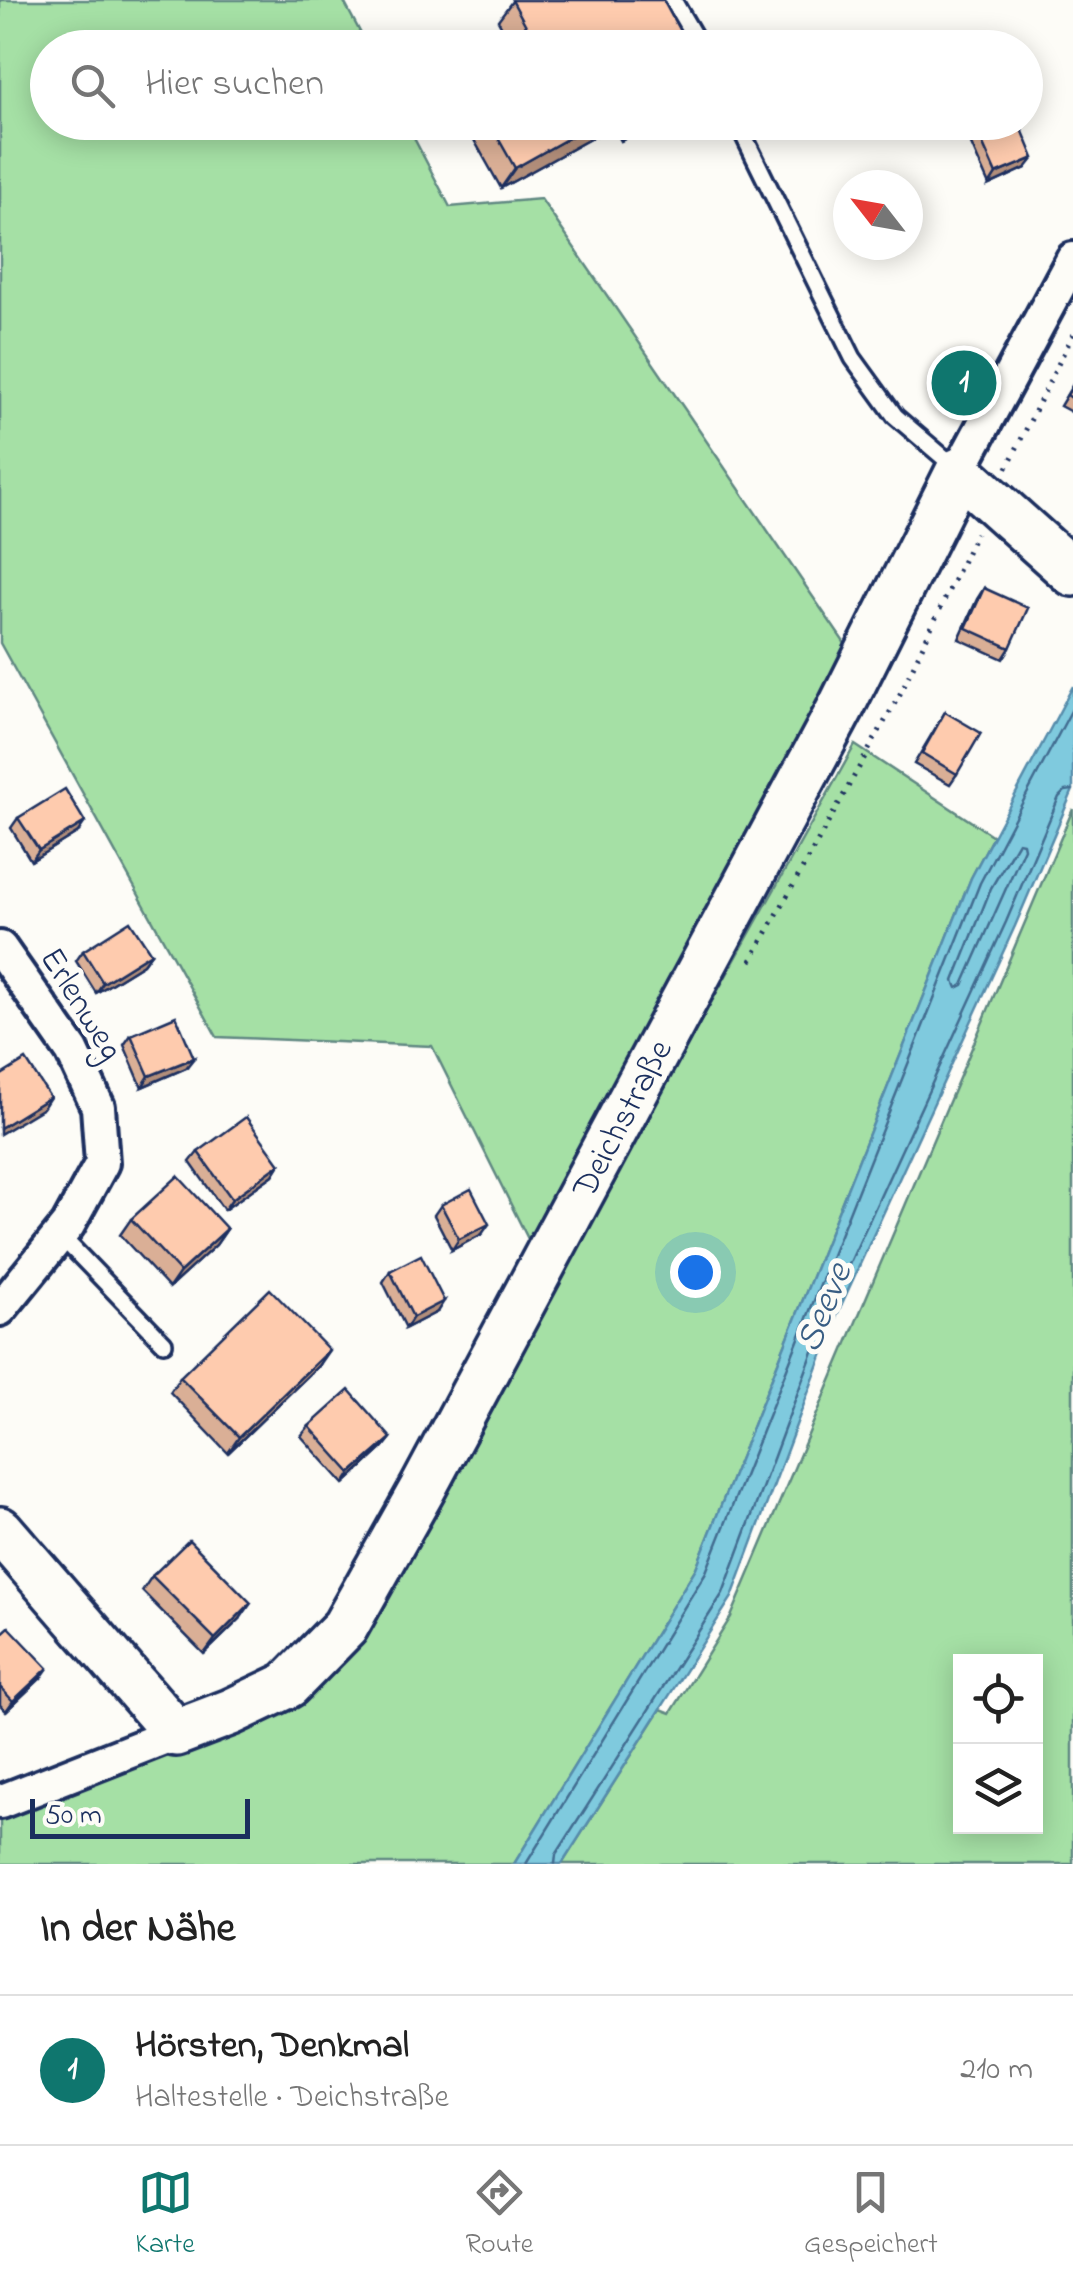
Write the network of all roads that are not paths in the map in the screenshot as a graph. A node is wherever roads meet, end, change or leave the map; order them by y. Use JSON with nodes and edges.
{"nodes":[{"id":1,"x":673,"y":0,"type":"edge"},
{"id":2,"x":690,"y":30,"type":"edge"},
{"id":3,"x":746,"y":140,"type":"edge"},
{"id":4,"x":1073,"y":259,"type":"edge"},
{"id":5,"x":959,"y":471,"type":"junction"},
{"id":6,"x":1073,"y":573,"type":"edge"},
{"id":7,"x":0,"y":948,"type":"edge"},
{"id":8,"x":60,"y":1235,"type":"junction"},
{"id":9,"x":0,"y":1309,"type":"edge"},
{"id":10,"x":164,"y":1343,"type":"dead end"},
{"id":11,"x":0,"y":1530,"type":"edge"},
{"id":12,"x":176,"y":1733,"type":"junction"},
{"id":13,"x":0,"y":1802,"type":"edge"}],
"edges":[{"from":1,"to":2,"type":"lane"},
{"from":3,"to":5,"type":"lane"},
{"from":4,"to":5,"type":"street","name":"Deichstraße"},
{"from":5,"to":6,"type":"street"},
{"from":5,"to":12,"type":"street","name":"Deichstraße"},
{"from":7,"to":8,"type":"street","name":"Erlenweg"},
{"from":8,"to":9,"type":"street","name":"Erlenweg"},
{"from":8,"to":10,"type":"lane"},
{"from":11,"to":12,"type":"street"},
{"from":12,"to":13,"type":"street","name":"Deichstraße"}]}
